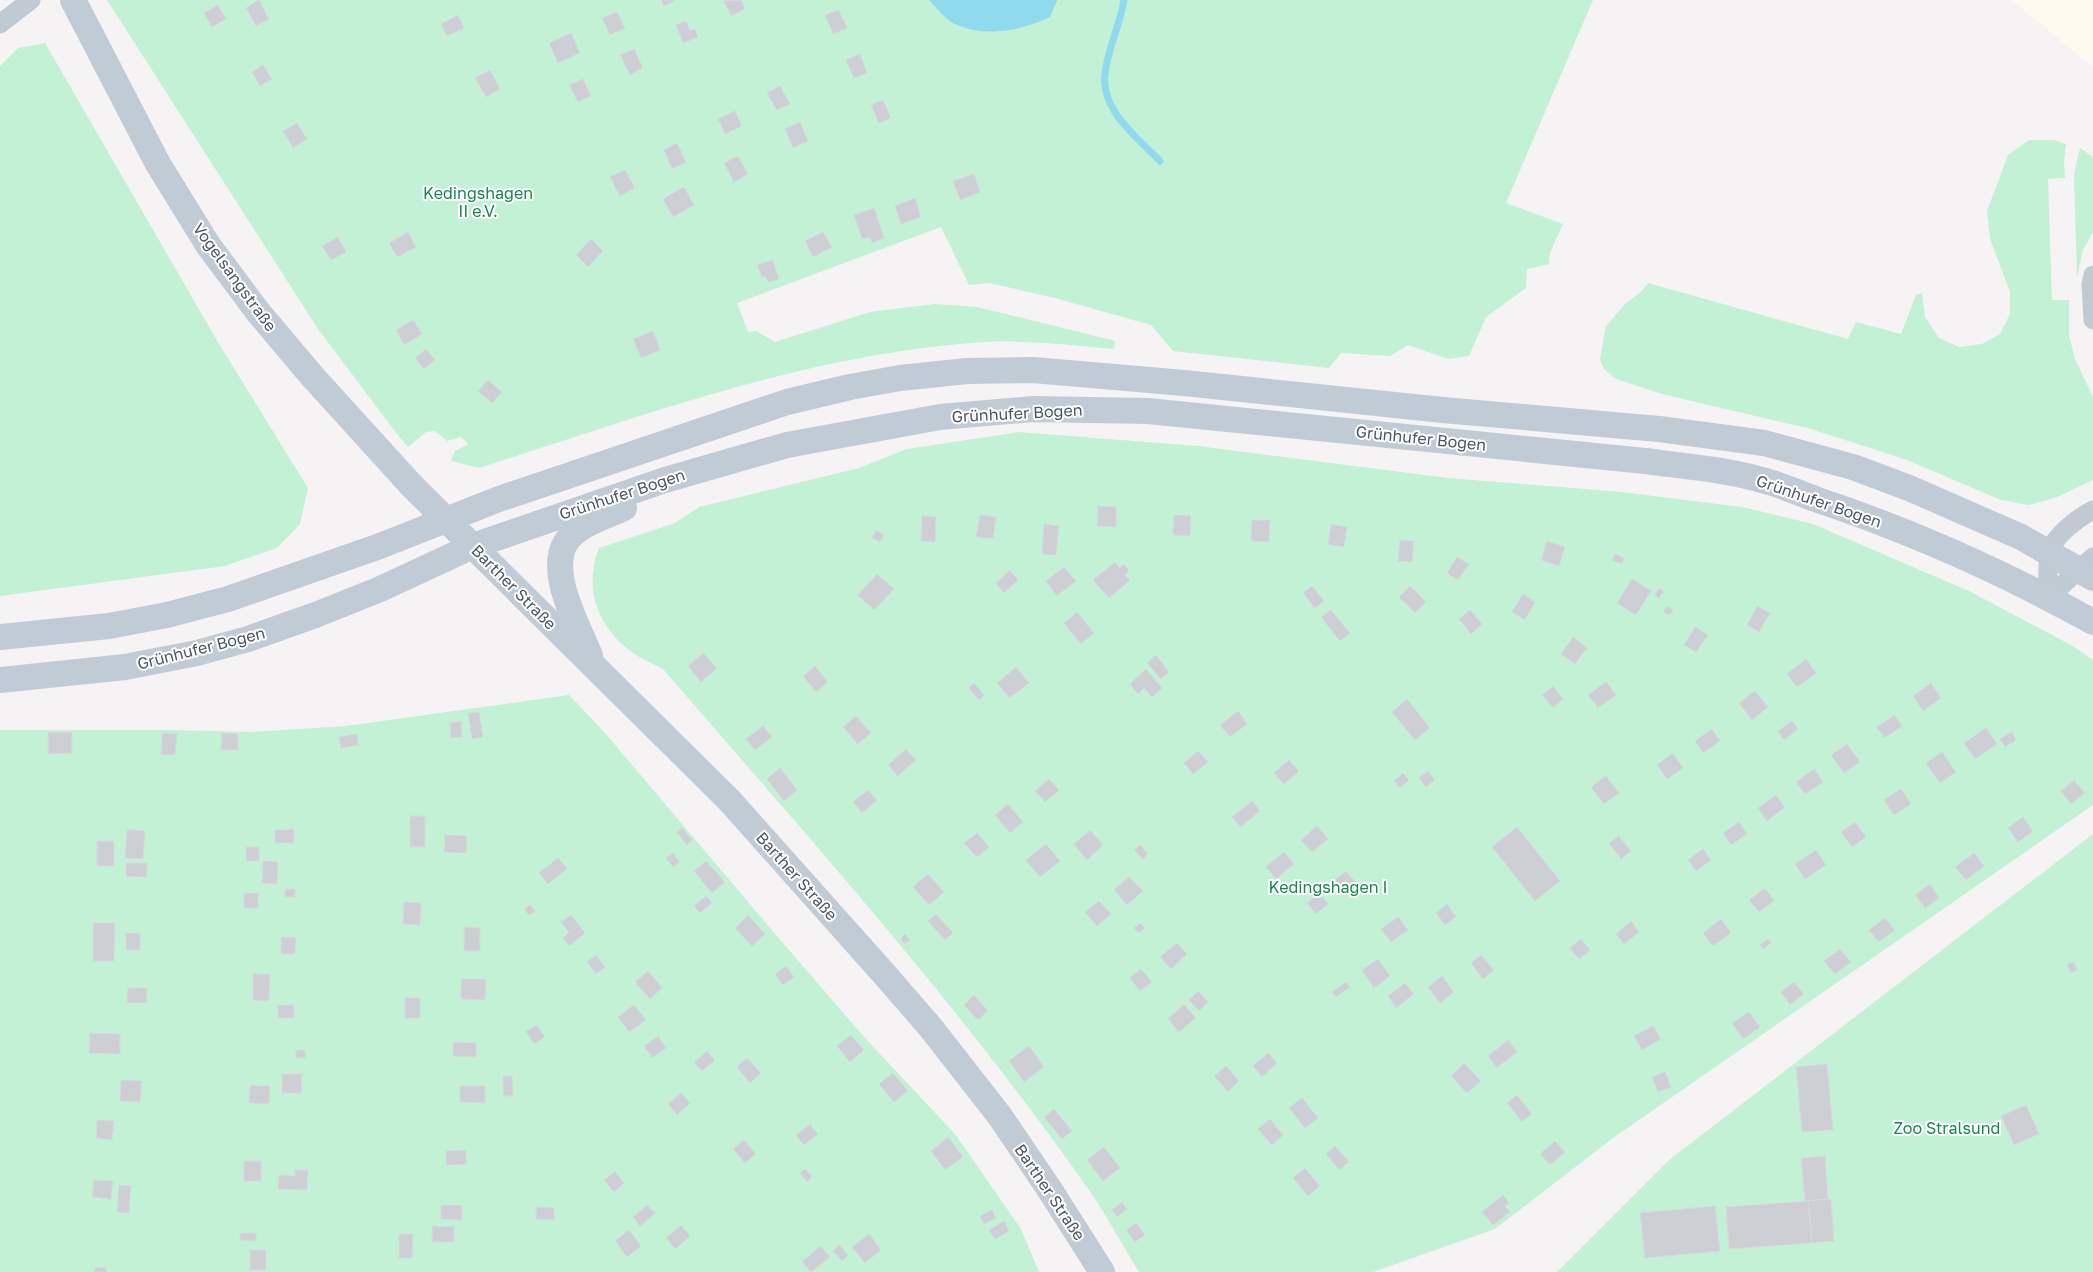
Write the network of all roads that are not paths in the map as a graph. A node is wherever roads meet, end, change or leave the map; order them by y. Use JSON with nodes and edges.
{"nodes":[{"id":1,"x":31,"y":0,"type":"edge"},
{"id":2,"x":73,"y":0,"type":"edge"},
{"id":3,"x":0,"y":24,"type":"edge"},
{"id":4,"x":2093,"y":275,"type":"edge"},
{"id":5,"x":2093,"y":320,"type":"edge"},
{"id":6,"x":656,"y":482,"type":"junction"},
{"id":7,"x":2093,"y":510,"type":"edge"},
{"id":8,"x":446,"y":520,"type":"junction"},
{"id":9,"x":473,"y":546,"type":"junction"},
{"id":10,"x":2049,"y":552,"type":"junction"},
{"id":11,"x":2089,"y":568,"type":"edge"},
{"id":12,"x":2048,"y":598,"type":"junction"},
{"id":13,"x":2093,"y":622,"type":"edge"},
{"id":14,"x":0,"y":637,"type":"edge"},
{"id":15,"x":593,"y":664,"type":"junction"},
{"id":16,"x":0,"y":680,"type":"edge"},
{"id":17,"x":1102,"y":1272,"type":"edge"}],
"edges":[{"from":1,"to":3,"type":"street"},
{"from":2,"to":8,"type":"main road","name":"Vogelsangstraße"},
{"from":4,"to":5,"type":"street"},
{"from":6,"to":9,"type":"main road","name":"Grünhufer Bogen"},
{"from":6,"to":12,"type":"main road","name":"Grünhufer Bogen"},
{"from":6,"to":15,"type":"main road"},
{"from":7,"to":10,"type":"street"},
{"from":8,"to":9,"type":"main road","name":"Barther Straße"},
{"from":8,"to":10,"type":"main road","name":"Grünhufer Bogen"},
{"from":8,"to":14,"type":"main road","name":"Grünhufer Bogen"},
{"from":9,"to":15,"type":"main road","name":"Barther Straße"},
{"from":9,"to":16,"type":"main road","name":"Grünhufer Bogen"},
{"from":10,"to":11,"type":"main road","name":"Grünhufer Bogen"},
{"from":10,"to":12,"type":"street"},
{"from":11,"to":12,"type":"street","name":"Grünhufer Bogen"},
{"from":12,"to":13,"type":"main road","name":"Grünhufer Bogen"},
{"from":15,"to":17,"type":"main road","name":"Barther Straße"}]}
